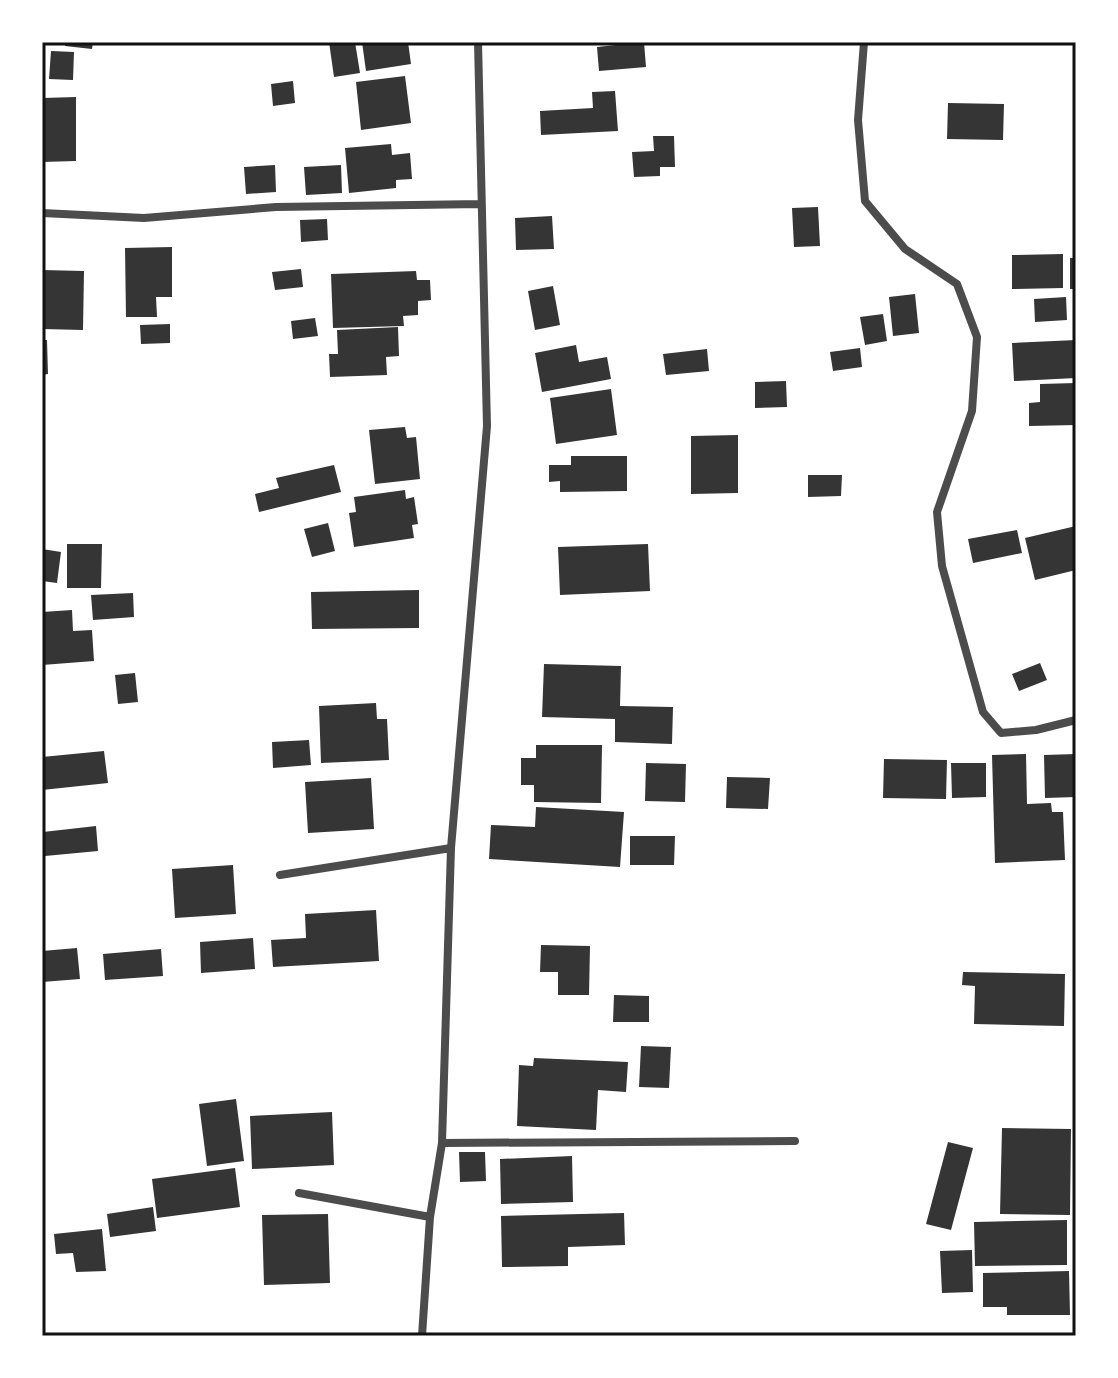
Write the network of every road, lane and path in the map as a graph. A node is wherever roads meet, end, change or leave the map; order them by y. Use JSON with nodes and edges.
{"nodes":[{"id":1,"x":478,"y":42,"type":"edge"},
{"id":2,"x":864,"y":42,"type":"edge"},
{"id":3,"x":481,"y":204,"type":"junction"},
{"id":4,"x":42,"y":213,"type":"edge"},
{"id":5,"x":1076,"y":720,"type":"edge"},
{"id":6,"x":451,"y":848,"type":"junction"},
{"id":7,"x":280,"y":875,"type":"dead end"},
{"id":8,"x":795,"y":1141,"type":"dead end"},
{"id":9,"x":442,"y":1143,"type":"junction"},
{"id":10,"x":299,"y":1193,"type":"dead end"},
{"id":11,"x":430,"y":1217,"type":"junction"},
{"id":12,"x":422,"y":1336,"type":"edge"}],
"edges":[{"from":1,"to":3,"type":"street"},
{"from":2,"to":5,"type":"street"},
{"from":3,"to":4,"type":"street"},
{"from":3,"to":6,"type":"street"},
{"from":6,"to":7,"type":"street"},
{"from":6,"to":9,"type":"street"},
{"from":8,"to":9,"type":"street"},
{"from":9,"to":11,"type":"street"},
{"from":10,"to":11,"type":"street"},
{"from":11,"to":12,"type":"street"}]}
